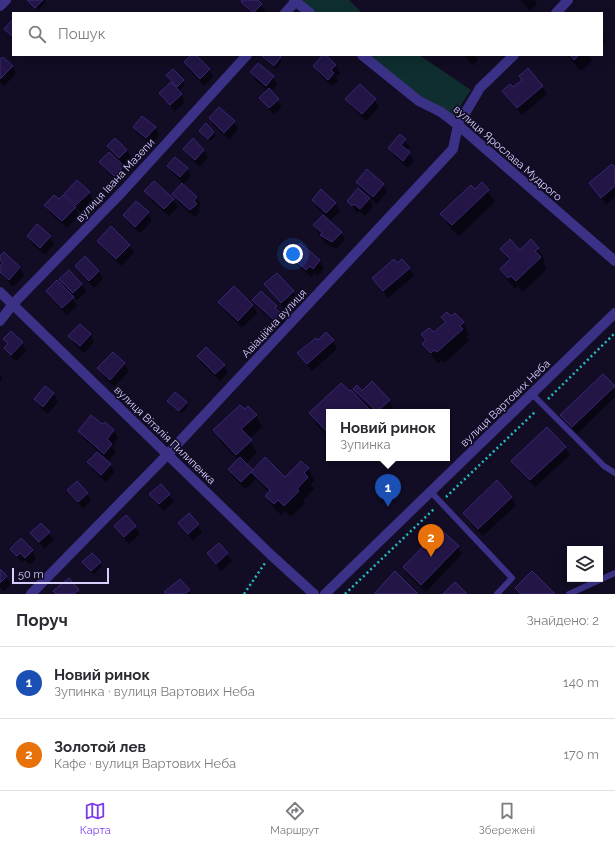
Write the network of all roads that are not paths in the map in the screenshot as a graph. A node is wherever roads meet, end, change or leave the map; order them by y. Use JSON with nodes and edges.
{"nodes":[{"id":1,"x":6,"y":0,"type":"edge"},
{"id":2,"x":568,"y":0,"type":"edge"},
{"id":3,"x":295,"y":1,"type":"edge"},
{"id":4,"x":0,"y":6,"type":"edge"},
{"id":5,"x":286,"y":12,"type":"edge"},
{"id":6,"x":309,"y":12,"type":"edge"},
{"id":7,"x":557,"y":12,"type":"edge"},
{"id":8,"x":246,"y":56,"type":"edge"},
{"id":9,"x":363,"y":56,"type":"edge"},
{"id":10,"x":513,"y":56,"type":"edge"},
{"id":11,"x":458,"y":125,"type":"junction"},
{"id":12,"x":615,"y":261,"type":"edge"},
{"id":13,"x":0,"y":292,"type":"edge"},
{"id":14,"x":13,"y":304,"type":"junction"},
{"id":15,"x":615,"y":313,"type":"edge"},
{"id":16,"x":0,"y":321,"type":"edge"},
{"id":17,"x":532,"y":394,"type":"junction"},
{"id":18,"x":168,"y":454,"type":"junction"},
{"id":19,"x":615,"y":473,"type":"edge"},
{"id":20,"x":431,"y":492,"type":"junction"},
{"id":21,"x":615,"y":573,"type":"edge"},
{"id":22,"x":31,"y":594,"type":"edge"},
{"id":23,"x":314,"y":594,"type":"edge"},
{"id":24,"x":326,"y":594,"type":"edge"},
{"id":25,"x":497,"y":594,"type":"edge"},
{"id":26,"x":569,"y":594,"type":"edge"}],
"edges":[{"from":1,"to":4,"type":"street"},
{"from":2,"to":7,"type":"street"},
{"from":3,"to":5,"type":"street"},
{"from":3,"to":6,"type":"street"},
{"from":8,"to":14,"type":"street","name":"вулиця Івана Мазепи"},
{"from":9,"to":11,"type":"street","name":"вулиця Ярослава Мудрого"},
{"from":10,"to":11,"type":"street","name":"Авіаційна вулиця"},
{"from":11,"to":12,"type":"street","name":"вулиця Ярослава Мудрого"},
{"from":11,"to":18,"type":"street","name":"Авіаційна вулиця"},
{"from":13,"to":14,"type":"street","name":"вулиця Віталія Пилипенка"},
{"from":14,"to":16,"type":"street","name":"вулиця Івана Мазепи"},
{"from":14,"to":18,"type":"street","name":"вулиця Віталія Пилипенка"},
{"from":15,"to":17,"type":"street","name":"вулиця Вартових Неба"},
{"from":17,"to":19,"type":"lane"},
{"from":17,"to":20,"type":"street","name":"вулиця Вартових Неба"},
{"from":18,"to":22,"type":"street","name":"Авіаційна вулиця"},
{"from":18,"to":23,"type":"street","name":"вулиця Віталія Пилипенка"},
{"from":20,"to":24,"type":"street","name":"вулиця Вартових Неба"},
{"from":20,"to":25,"type":"lane"},
{"from":21,"to":26,"type":"lane"}]}
